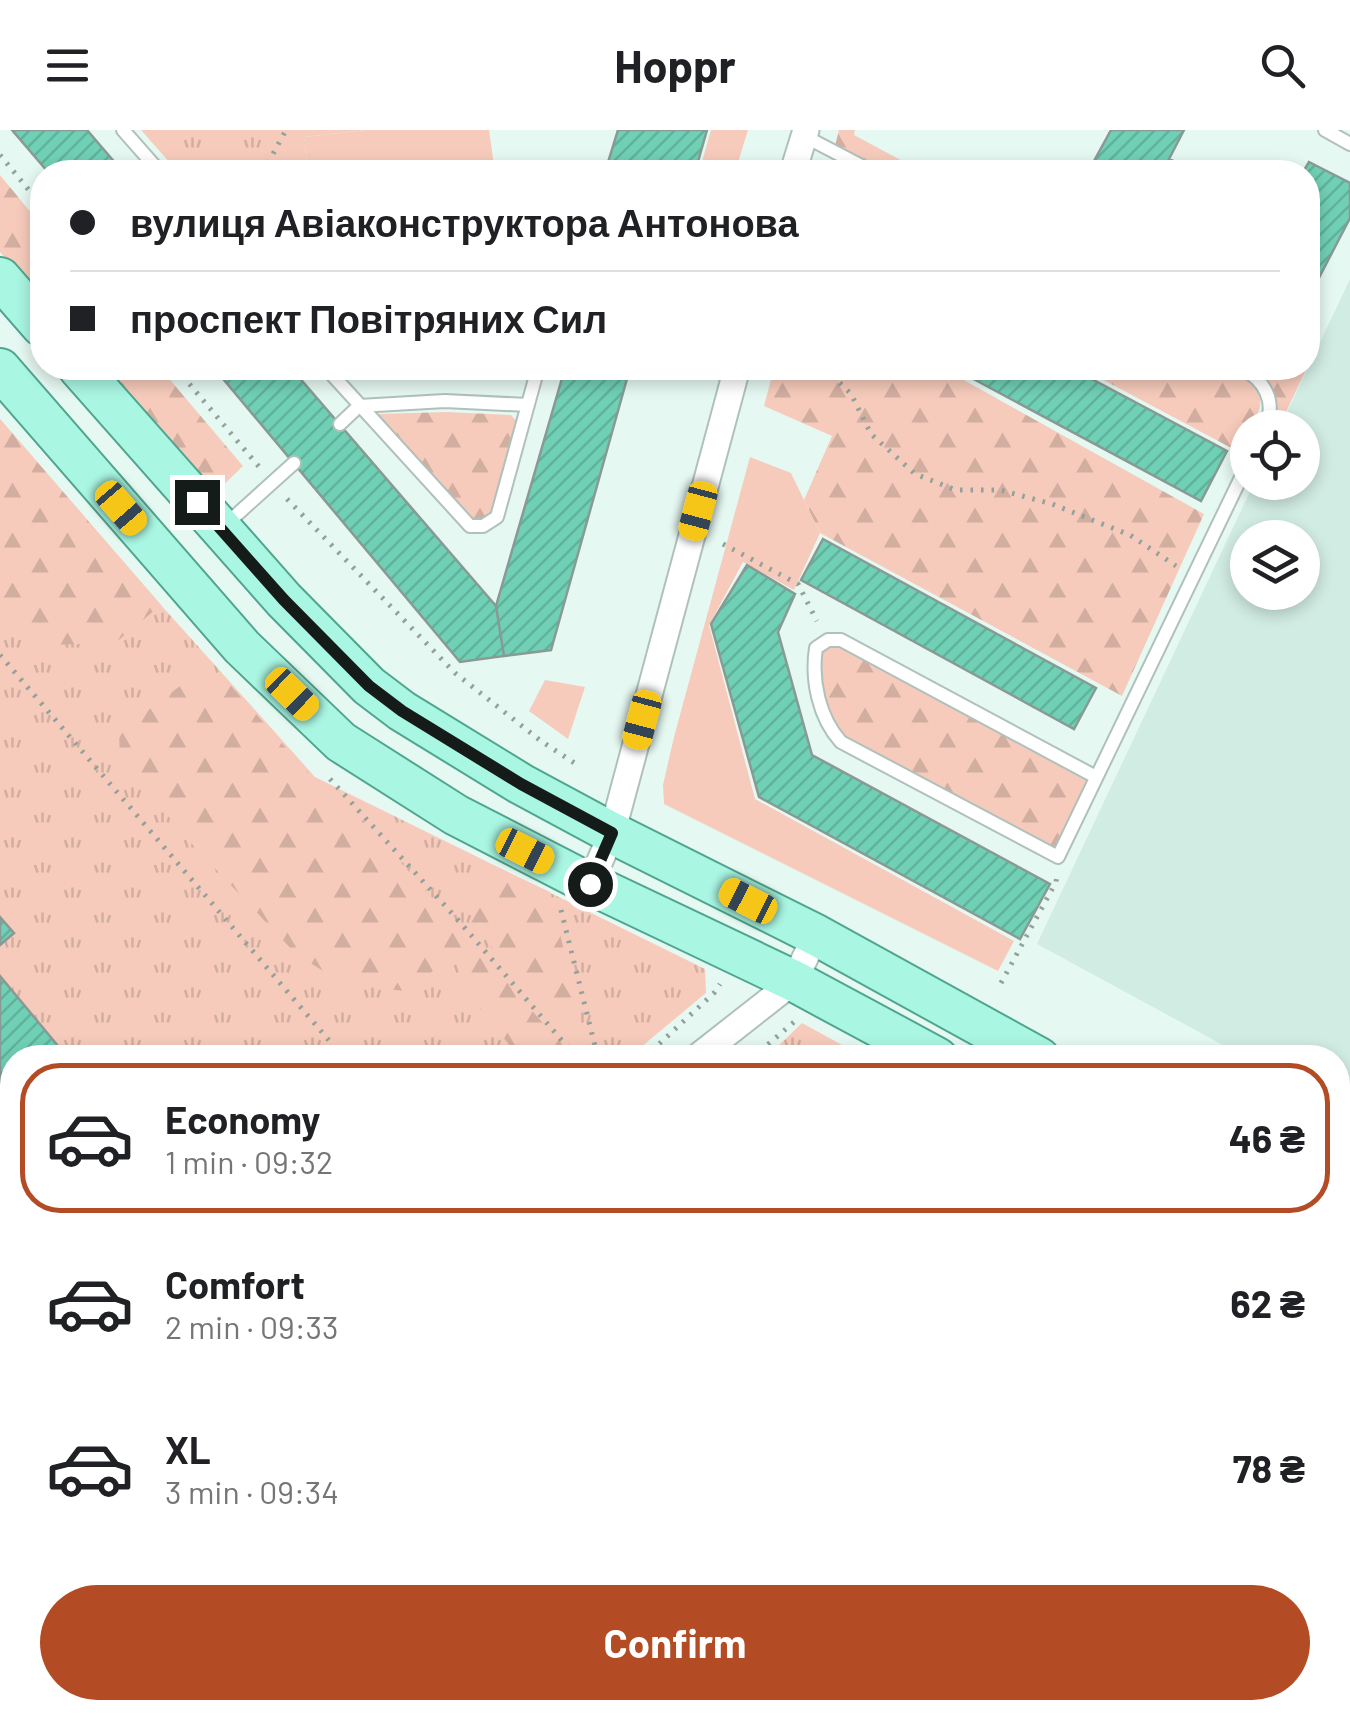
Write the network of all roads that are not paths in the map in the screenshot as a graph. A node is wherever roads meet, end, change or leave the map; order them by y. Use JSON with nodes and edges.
{"nodes":[{"id":1,"x":123,"y":130,"type":"edge"},
{"id":2,"x":1325,"y":130,"type":"edge"},
{"id":3,"x":805,"y":133,"type":"edge"},
{"id":4,"x":1350,"y":144,"type":"edge"},
{"id":5,"x":149,"y":160,"type":"edge"},
{"id":6,"x":797,"y":160,"type":"edge"},
{"id":7,"x":852,"y":160,"type":"edge"},
{"id":8,"x":0,"y":278,"type":"edge"},
{"id":9,"x":30,"y":312,"type":"edge"},
{"id":10,"x":0,"y":369,"type":"edge"},
{"id":11,"x":90,"y":380,"type":"edge"},
{"id":12,"x":336,"y":380,"type":"edge"},
{"id":13,"x":535,"y":380,"type":"edge"},
{"id":14,"x":734,"y":380,"type":"edge"},
{"id":15,"x":1259,"y":380,"type":"edge"},
{"id":16,"x":528,"y":404,"type":"junction"},
{"id":17,"x":359,"y":406,"type":"junction"},
{"id":18,"x":1270,"y":410,"type":"edge"},
{"id":19,"x":340,"y":424,"type":"dead end"},
{"id":20,"x":294,"y":463,"type":"dead end"},
{"id":21,"x":1230,"y":500,"type":"edge"},
{"id":22,"x":221,"y":528,"type":"junction"},
{"id":23,"x":1096,"y":777,"type":"junction"},
{"id":24,"x":612,"y":833,"type":"junction"},
{"id":25,"x":575,"y":896,"type":"junction"},
{"id":26,"x":816,"y":935,"type":"junction"},
{"id":27,"x":799,"y":997,"type":"junction"},
{"id":28,"x":718,"y":1045,"type":"edge"},
{"id":29,"x":908,"y":1045,"type":"edge"},
{"id":30,"x":1015,"y":1045,"type":"edge"}],
"edges":[{"from":1,"to":5,"type":"lane"},
{"from":2,"to":4,"type":"lane"},
{"from":3,"to":6,"type":"street"},
{"from":3,"to":7,"type":"lane"},
{"from":8,"to":9,"type":"main road"},
{"from":10,"to":25,"type":"main road"},
{"from":11,"to":22,"type":"main road"},
{"from":12,"to":17,"type":"lane"},
{"from":13,"to":16,"type":"lane"},
{"from":14,"to":24,"type":"street"},
{"from":15,"to":18,"type":"lane"},
{"from":16,"to":17,"type":"lane"},
{"from":16,"to":17,"type":"lane"},
{"from":17,"to":19,"type":"lane"},
{"from":20,"to":22,"type":"lane"},
{"from":21,"to":23,"type":"lane"},
{"from":22,"to":24,"type":"main road"},
{"from":23,"to":23,"type":"lane"},
{"from":24,"to":25,"type":"street"},
{"from":24,"to":26,"type":"main road"},
{"from":25,"to":27,"type":"main road"},
{"from":26,"to":27,"type":"street"},
{"from":26,"to":30,"type":"main road"},
{"from":27,"to":28,"type":"street"},
{"from":27,"to":29,"type":"main road"}]}
